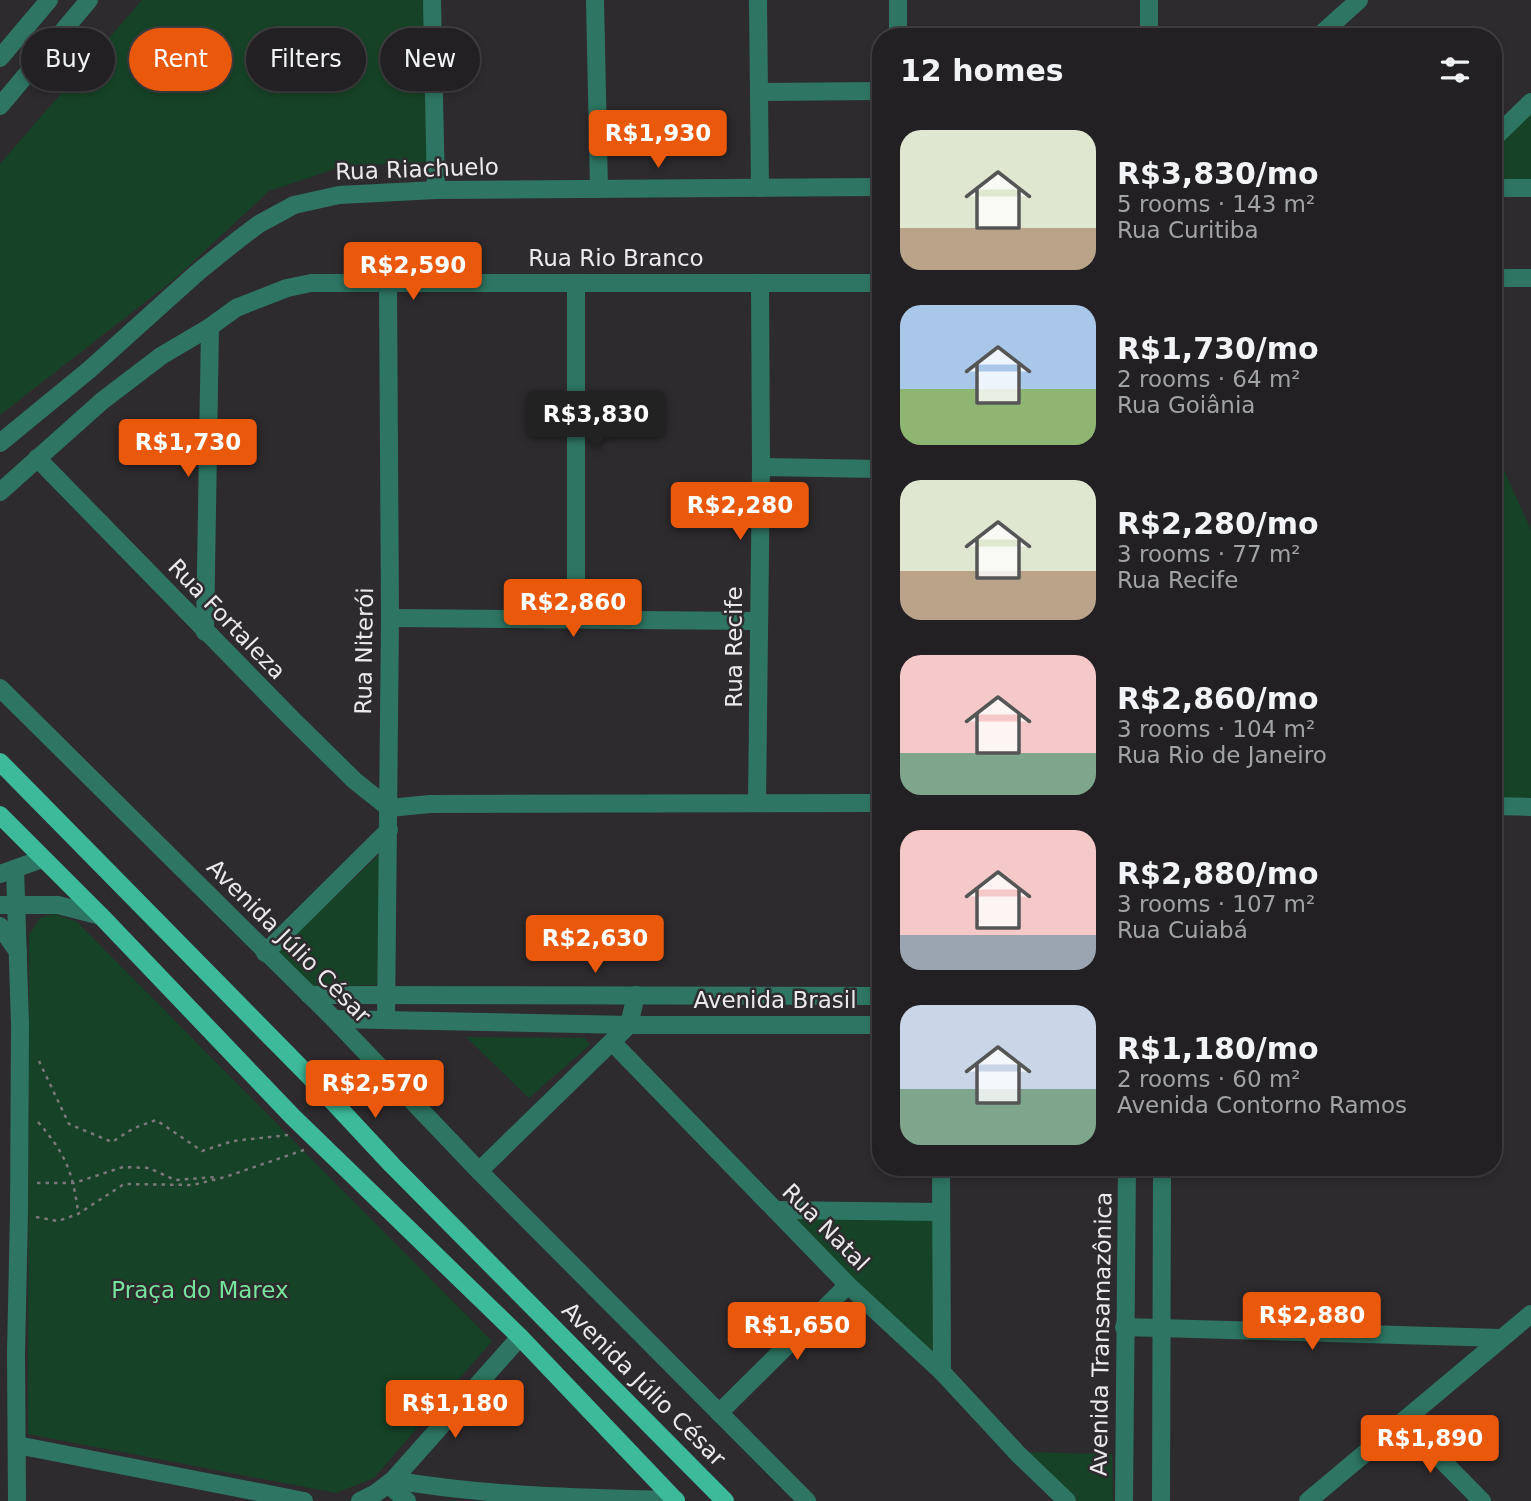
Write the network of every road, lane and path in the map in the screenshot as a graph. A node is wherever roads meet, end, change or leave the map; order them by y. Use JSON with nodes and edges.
{"nodes":[{"id":1,"x":48,"y":0,"type":"edge"},
{"id":2,"x":89,"y":0,"type":"edge"},
{"id":3,"x":432,"y":0,"type":"edge"},
{"id":4,"x":595,"y":0,"type":"edge"},
{"id":5,"x":758,"y":0,"type":"edge"},
{"id":6,"x":898,"y":0,"type":"edge"},
{"id":7,"x":1149,"y":0,"type":"edge"},
{"id":8,"x":1359,"y":0,"type":"edge"},
{"id":9,"x":898,"y":28,"type":"edge"},
{"id":10,"x":1149,"y":28,"type":"edge"},
{"id":11,"x":1328,"y":28,"type":"edge"},
{"id":12,"x":0,"y":58,"type":"edge"},
{"id":13,"x":872,"y":91,"type":"edge"},
{"id":14,"x":759,"y":92,"type":"junction"},
{"id":15,"x":1531,"y":102,"type":"edge"},
{"id":16,"x":0,"y":106,"type":"edge"},
{"id":17,"x":1502,"y":130,"type":"edge"},
{"id":18,"x":872,"y":187,"type":"edge"},
{"id":19,"x":760,"y":188,"type":"junction"},
{"id":20,"x":1502,"y":188,"type":"edge"},
{"id":21,"x":1531,"y":188,"type":"edge"},
{"id":22,"x":599,"y":189,"type":"junction"},
{"id":23,"x":436,"y":190,"type":"junction"},
{"id":24,"x":1502,"y":278,"type":"edge"},
{"id":25,"x":1531,"y":278,"type":"edge"},
{"id":26,"x":576,"y":282,"type":"junction"},
{"id":27,"x":760,"y":282,"type":"junction"},
{"id":28,"x":387,"y":283,"type":"junction"},
{"id":29,"x":872,"y":283,"type":"edge"},
{"id":30,"x":210,"y":327,"type":"junction"},
{"id":31,"x":0,"y":443,"type":"edge"},
{"id":32,"x":37,"y":458,"type":"junction"},
{"id":33,"x":761,"y":467,"type":"junction"},
{"id":34,"x":872,"y":469,"type":"edge"},
{"id":35,"x":0,"y":492,"type":"edge"},
{"id":36,"x":390,"y":618,"type":"junction"},
{"id":37,"x":576,"y":620,"type":"junction"},
{"id":38,"x":758,"y":621,"type":"junction"},
{"id":39,"x":205,"y":632,"type":"junction"},
{"id":40,"x":0,"y":688,"type":"edge"},
{"id":41,"x":0,"y":762,"type":"edge"},
{"id":42,"x":757,"y":802,"type":"junction"},
{"id":43,"x":872,"y":803,"type":"edge"},
{"id":44,"x":1502,"y":806,"type":"edge"},
{"id":45,"x":1531,"y":807,"type":"edge"},
{"id":46,"x":389,"y":808,"type":"junction"},
{"id":47,"x":0,"y":815,"type":"edge"},
{"id":48,"x":389,"y":830,"type":"junction"},
{"id":49,"x":42,"y":859,"type":"junction"},
{"id":50,"x":7,"y":872,"type":"edge"},
{"id":51,"x":8,"y":905,"type":"edge"},
{"id":52,"x":101,"y":916,"type":"junction"},
{"id":53,"x":0,"y":926,"type":"edge"},
{"id":54,"x":18,"y":953,"type":"junction"},
{"id":55,"x":265,"y":953,"type":"junction"},
{"id":56,"x":386,"y":994,"type":"junction"},
{"id":57,"x":309,"y":995,"type":"junction"},
{"id":58,"x":636,"y":995,"type":"junction"},
{"id":59,"x":872,"y":996,"type":"edge"},
{"id":60,"x":334,"y":1019,"type":"junction"},
{"id":61,"x":386,"y":1020,"type":"junction"},
{"id":62,"x":629,"y":1025,"type":"junction"},
{"id":63,"x":872,"y":1025,"type":"edge"},
{"id":64,"x":613,"y":1043,"type":"junction"},
{"id":65,"x":39,"y":1061,"type":"dead end"},
{"id":66,"x":19,"y":1101,"type":"junction"},
{"id":67,"x":316,"y":1139,"type":"junction"},
{"id":68,"x":479,"y":1171,"type":"junction"},
{"id":69,"x":941,"y":1176,"type":"edge"},
{"id":70,"x":1127,"y":1176,"type":"edge"},
{"id":71,"x":1162,"y":1176,"type":"edge"},
{"id":72,"x":225,"y":1177,"type":"junction"},
{"id":73,"x":74,"y":1183,"type":"junction"},
{"id":74,"x":19,"y":1184,"type":"junction"},
{"id":75,"x":775,"y":1210,"type":"junction"},
{"id":76,"x":940,"y":1212,"type":"junction"},
{"id":77,"x":19,"y":1213,"type":"junction"},
{"id":78,"x":78,"y":1214,"type":"junction"},
{"id":79,"x":848,"y":1285,"type":"junction"},
{"id":80,"x":1525,"y":1320,"type":"edge"},
{"id":81,"x":1124,"y":1327,"type":"junction"},
{"id":82,"x":1161,"y":1328,"type":"junction"},
{"id":83,"x":520,"y":1337,"type":"junction"},
{"id":84,"x":1501,"y":1338,"type":"junction"},
{"id":85,"x":1531,"y":1338,"type":"edge"},
{"id":86,"x":8,"y":1352,"type":"edge"},
{"id":87,"x":942,"y":1372,"type":"junction"},
{"id":88,"x":719,"y":1413,"type":"junction"},
{"id":89,"x":1404,"y":1422,"type":"junction"},
{"id":90,"x":17,"y":1446,"type":"junction"},
{"id":91,"x":209,"y":1483,"type":"junction"},
{"id":92,"x":391,"y":1483,"type":"junction"},
{"id":93,"x":20,"y":1498,"type":"edge"},
{"id":94,"x":228,"y":1501,"type":"edge"},
{"id":95,"x":304,"y":1501,"type":"edge"},
{"id":96,"x":359,"y":1501,"type":"edge"},
{"id":97,"x":407,"y":1501,"type":"edge"},
{"id":98,"x":676,"y":1501,"type":"edge"},
{"id":99,"x":725,"y":1501,"type":"edge"},
{"id":100,"x":807,"y":1501,"type":"edge"},
{"id":101,"x":1067,"y":1501,"type":"edge"},
{"id":102,"x":1124,"y":1501,"type":"edge"},
{"id":103,"x":1161,"y":1501,"type":"edge"},
{"id":104,"x":1308,"y":1501,"type":"edge"},
{"id":105,"x":1482,"y":1501,"type":"edge"}],
"edges":[{"from":1,"to":12,"type":"street"},
{"from":2,"to":16,"type":"street"},
{"from":3,"to":23,"type":"street"},
{"from":4,"to":22,"type":"street"},
{"from":5,"to":14,"type":"street"},
{"from":6,"to":9,"type":"street"},
{"from":7,"to":10,"type":"street"},
{"from":8,"to":11,"type":"street"},
{"from":13,"to":14,"type":"street"},
{"from":14,"to":19,"type":"street"},
{"from":15,"to":17,"type":"street"},
{"from":18,"to":19,"type":"street","name":"Rua Riachuelo"},
{"from":19,"to":22,"type":"street","name":"Rua Riachuelo"},
{"from":20,"to":21,"type":"street"},
{"from":22,"to":23,"type":"street","name":"Rua Riachuelo"},
{"from":23,"to":31,"type":"street","name":"Rua Riachuelo"},
{"from":24,"to":25,"type":"street"},
{"from":26,"to":27,"type":"street","name":"Rua Rio Branco"},
{"from":26,"to":28,"type":"street","name":"Rua Rio Branco"},
{"from":26,"to":37,"type":"street"},
{"from":27,"to":29,"type":"street","name":"Rua Rio Branco"},
{"from":27,"to":33,"type":"street","name":"Rua Recife"},
{"from":28,"to":30,"type":"street","name":"Rua Rio Branco"},
{"from":28,"to":36,"type":"street","name":"Rua Niterói"},
{"from":30,"to":32,"type":"street","name":"Rua Rio Branco"},
{"from":30,"to":39,"type":"street"},
{"from":32,"to":35,"type":"street","name":"Rua Rio Branco"},
{"from":32,"to":39,"type":"street","name":"Rua Fortaleza"},
{"from":33,"to":34,"type":"street"},
{"from":33,"to":38,"type":"street","name":"Rua Recife"},
{"from":36,"to":37,"type":"street"},
{"from":36,"to":46,"type":"street","name":"Rua Niterói"},
{"from":37,"to":38,"type":"street"},
{"from":38,"to":42,"type":"street","name":"Rua Recife"},
{"from":39,"to":46,"type":"street","name":"Rua Fortaleza"},
{"from":40,"to":55,"type":"street","name":"Avenida Júlio César"},
{"from":41,"to":99,"type":"main road","name":"Avenida Júlio César"},
{"from":42,"to":43,"type":"street"},
{"from":42,"to":46,"type":"street"},
{"from":44,"to":45,"type":"street"},
{"from":46,"to":48,"type":"street","name":"Rua Niterói"},
{"from":47,"to":49,"type":"main road"},
{"from":48,"to":55,"type":"street"},
{"from":48,"to":56,"type":"street","name":"Rua Niterói"},
{"from":49,"to":50,"type":"street"},
{"from":49,"to":52,"type":"main road"},
{"from":50,"to":51,"type":"street"},
{"from":51,"to":52,"type":"street"},
{"from":51,"to":54,"type":"street"},
{"from":52,"to":67,"type":"main road"},
{"from":53,"to":54,"type":"street"},
{"from":54,"to":66,"type":"street"},
{"from":55,"to":57,"type":"street","name":"Avenida Júlio César"},
{"from":56,"to":57,"type":"street","name":"Avenida Brasil"},
{"from":56,"to":58,"type":"street","name":"Avenida Brasil"},
{"from":56,"to":61,"type":"street","name":"Rua Niterói"},
{"from":57,"to":60,"type":"street","name":"Avenida Júlio César"},
{"from":58,"to":59,"type":"street","name":"Avenida Brasil"},
{"from":58,"to":62,"type":"street"},
{"from":60,"to":61,"type":"street","name":"Avenida Brasil"},
{"from":60,"to":68,"type":"street","name":"Avenida Júlio César"},
{"from":61,"to":62,"type":"street","name":"Avenida Brasil"},
{"from":62,"to":63,"type":"street","name":"Avenida Brasil"},
{"from":62,"to":64,"type":"street"},
{"from":64,"to":68,"type":"street"},
{"from":64,"to":75,"type":"street","name":"Rua Natal"},
{"from":65,"to":67,"type":"path"},
{"from":66,"to":73,"type":"path"},
{"from":66,"to":74,"type":"street"},
{"from":67,"to":72,"type":"path"},
{"from":67,"to":83,"type":"main road"},
{"from":68,"to":88,"type":"street","name":"Avenida Júlio César"},
{"from":69,"to":76,"type":"street"},
{"from":70,"to":81,"type":"street","name":"Avenida Transamazônica"},
{"from":71,"to":82,"type":"street"},
{"from":72,"to":73,"type":"path"},
{"from":72,"to":78,"type":"path"},
{"from":73,"to":74,"type":"path"},
{"from":73,"to":78,"type":"path"},
{"from":74,"to":77,"type":"street"},
{"from":75,"to":76,"type":"street"},
{"from":75,"to":79,"type":"street","name":"Rua Natal"},
{"from":76,"to":87,"type":"street"},
{"from":77,"to":78,"type":"path"},
{"from":77,"to":86,"type":"street"},
{"from":79,"to":87,"type":"street","name":"Rua Natal"},
{"from":79,"to":88,"type":"street"},
{"from":80,"to":84,"type":"street"},
{"from":80,"to":85,"type":"street"},
{"from":81,"to":82,"type":"street"},
{"from":81,"to":102,"type":"street","name":"Avenida Transamazônica"},
{"from":82,"to":84,"type":"street"},
{"from":82,"to":103,"type":"street"},
{"from":83,"to":92,"type":"street"},
{"from":83,"to":98,"type":"main road"},
{"from":84,"to":89,"type":"street"},
{"from":86,"to":90,"type":"street"},
{"from":87,"to":101,"type":"street","name":"Rua Natal"},
{"from":88,"to":100,"type":"street","name":"Avenida Júlio César"},
{"from":89,"to":104,"type":"street"},
{"from":89,"to":105,"type":"street"},
{"from":90,"to":91,"type":"street"},
{"from":90,"to":93,"type":"street"},
{"from":91,"to":94,"type":"street"},
{"from":91,"to":95,"type":"street"},
{"from":92,"to":96,"type":"street"},
{"from":92,"to":97,"type":"street"},
{"from":92,"to":98,"type":"street"}]}
